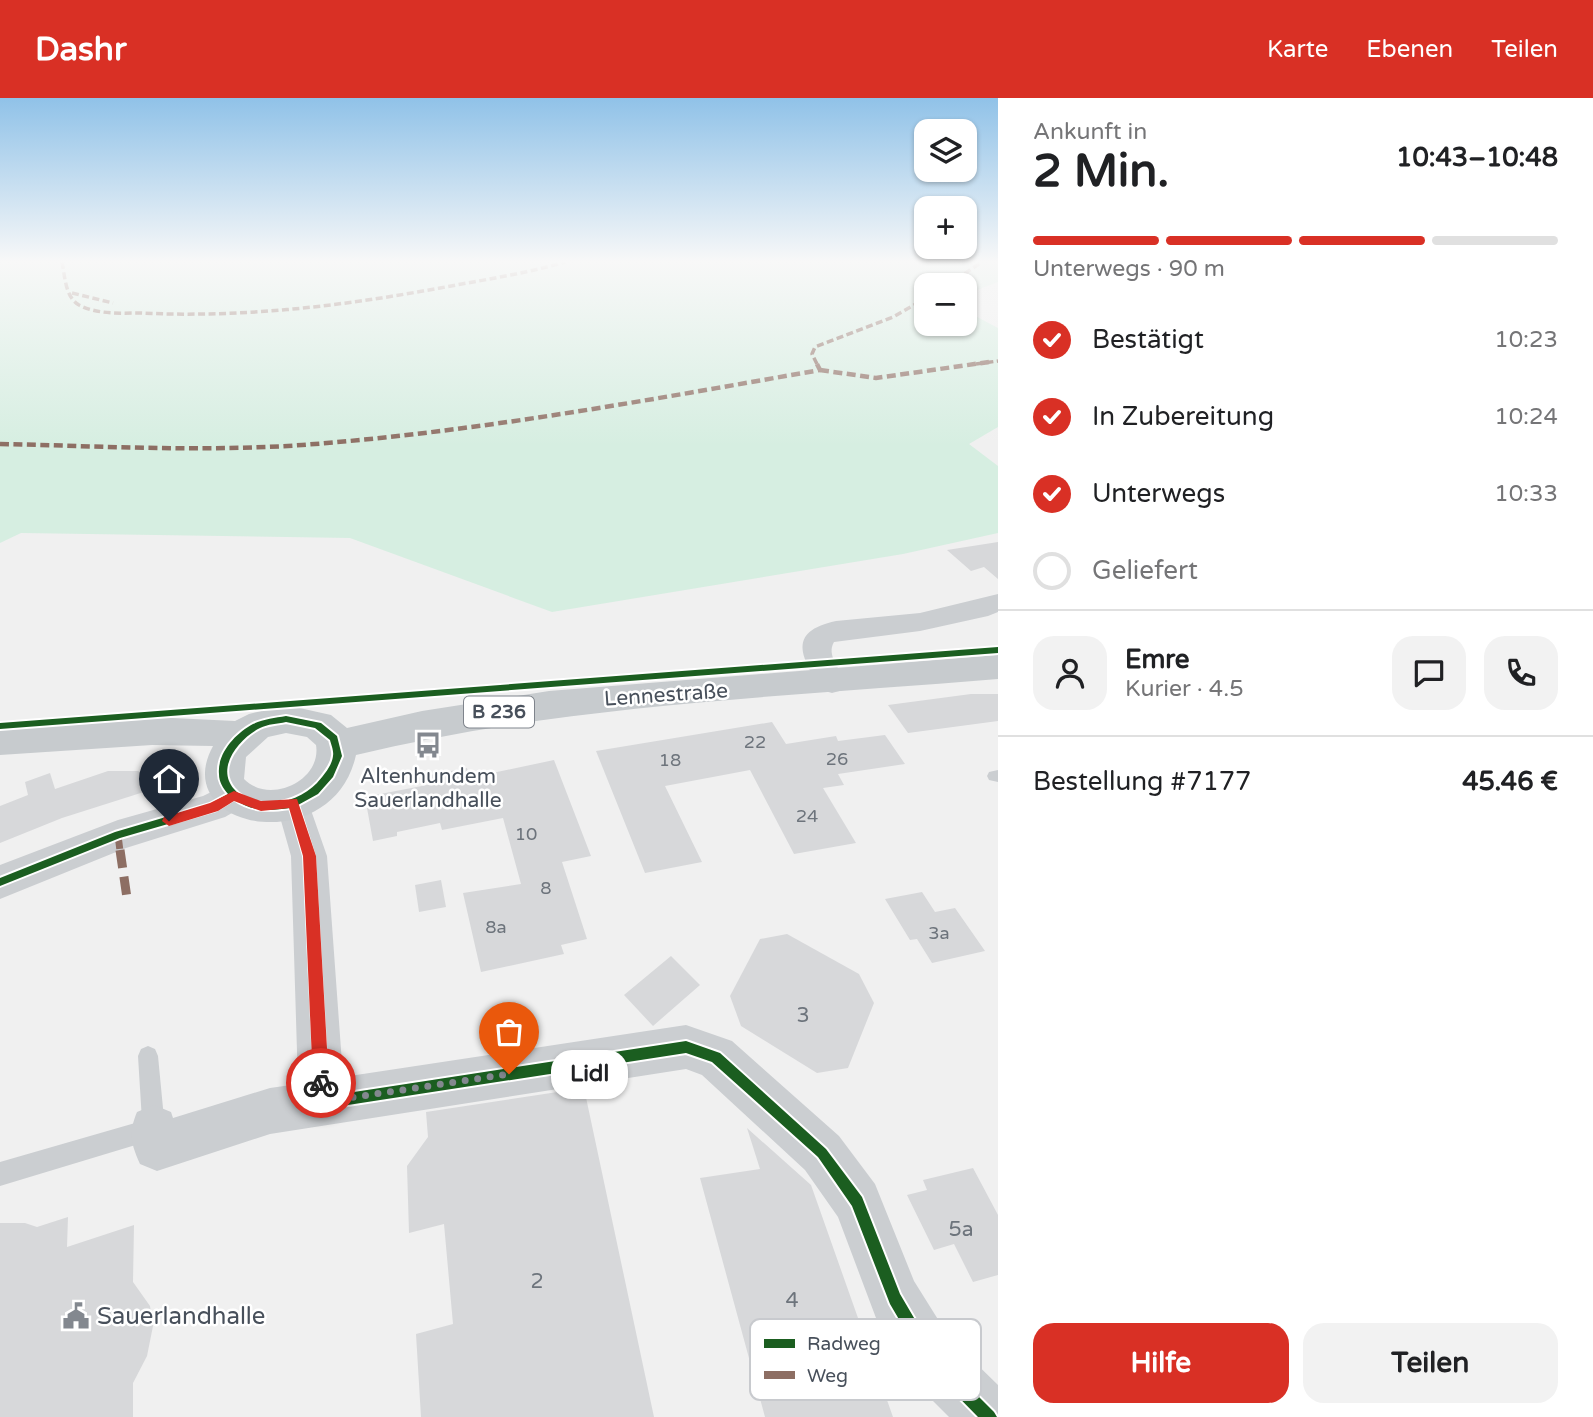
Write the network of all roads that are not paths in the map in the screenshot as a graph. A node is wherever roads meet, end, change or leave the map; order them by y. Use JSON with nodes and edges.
{"nodes":[{"id":1,"x":998,"y":603,"type":"edge"},
{"id":2,"x":998,"y":667,"type":"edge"},
{"id":3,"x":832,"y":682,"type":"junction"},
{"id":4,"x":241,"y":736,"type":"junction"},
{"id":5,"x":0,"y":741,"type":"edge"},
{"id":6,"x":337,"y":745,"type":"junction"},
{"id":7,"x":234,"y":796,"type":"junction"},
{"id":8,"x":293,"y":803,"type":"junction"},
{"id":9,"x":0,"y":882,"type":"edge"},
{"id":10,"x":148,"y":1056,"type":"dead end"},
{"id":11,"x":322,"y":1102,"type":"junction"},
{"id":12,"x":154,"y":1129,"type":"junction"},
{"id":13,"x":0,"y":1174,"type":"edge"},
{"id":14,"x":907,"y":1319,"type":"edge"},
{"id":15,"x":972,"y":1400,"type":"edge"},
{"id":16,"x":989,"y":1417,"type":"edge"}],
"edges":[{"from":1,"to":3,"type":"street"},
{"from":2,"to":3,"type":"main road","name":"Lennestraße","number":"B 236"},
{"from":3,"to":6,"type":"main road","name":"Lennestraße","number":"B 236"},
{"from":4,"to":5,"type":"main road"},
{"from":4,"to":6,"type":"main road"},
{"from":4,"to":7,"type":"main road"},
{"from":6,"to":8,"type":"main road"},
{"from":7,"to":8,"type":"main road"},
{"from":7,"to":9,"type":"street"},
{"from":8,"to":11,"type":"street"},
{"from":10,"to":12,"type":"lane"},
{"from":11,"to":12,"type":"street"},
{"from":11,"to":14,"type":"street"},
{"from":12,"to":13,"type":"lane"},
{"from":15,"to":16,"type":"street"}]}
